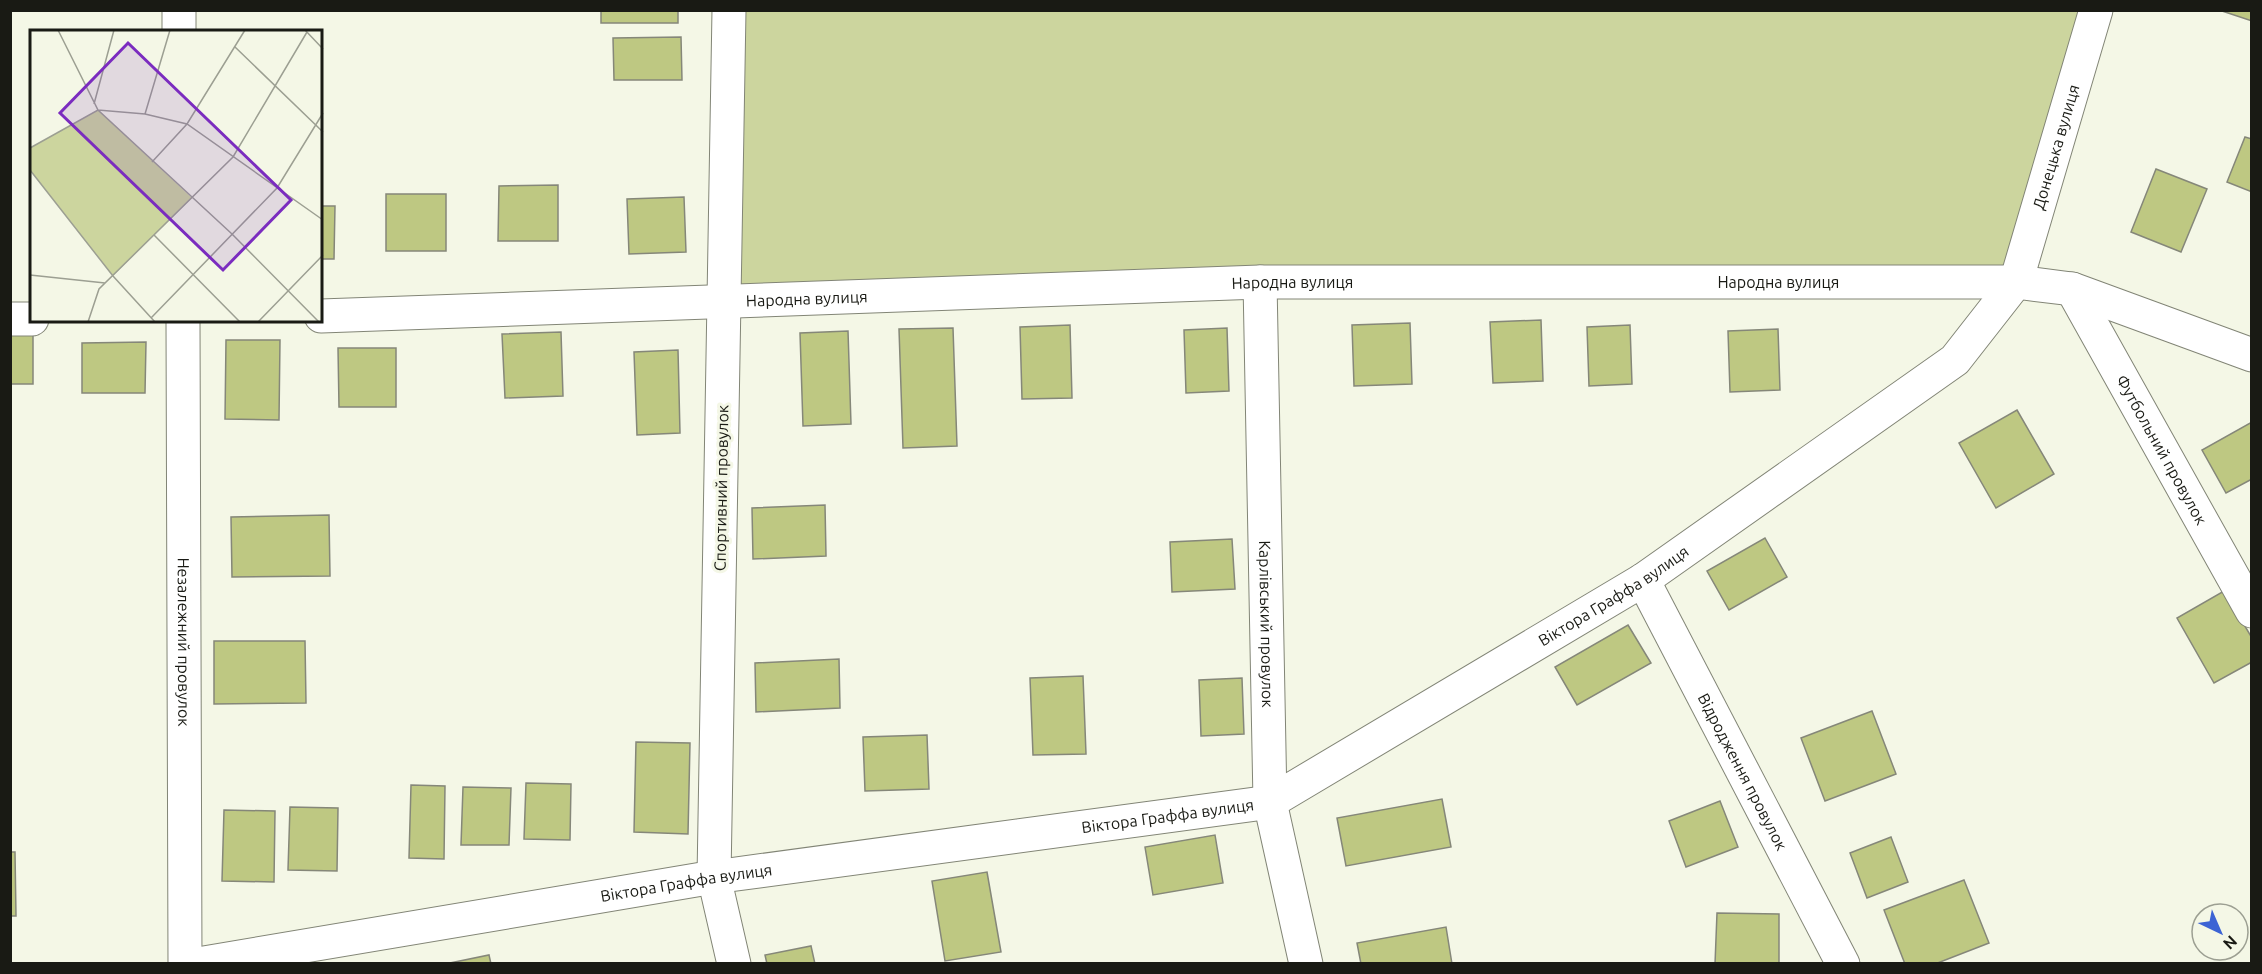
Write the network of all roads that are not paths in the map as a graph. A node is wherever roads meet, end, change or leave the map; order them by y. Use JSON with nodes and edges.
{"nodes":[{"id":1,"x":179,"y":10,"type":"edge"},
{"id":2,"x":729,"y":10,"type":"edge"},
{"id":3,"x":2096,"y":10,"type":"edge"},
{"id":4,"x":179,"y":30,"type":"edge"},
{"id":5,"x":1260,"y":282,"type":"junction"},
{"id":6,"x":2016,"y":282,"type":"junction"},
{"id":7,"x":2072,"y":289,"type":"junction"},
{"id":8,"x":724,"y":302,"type":"junction"},
{"id":9,"x":322,"y":316,"type":"edge"},
{"id":10,"x":10,"y":319,"type":"edge"},
{"id":11,"x":30,"y":319,"type":"edge"},
{"id":12,"x":183,"y":322,"type":"edge"},
{"id":13,"x":2252,"y":355,"type":"edge"},
{"id":14,"x":1643,"y":580,"type":"junction"},
{"id":15,"x":2252,"y":611,"type":"edge"},
{"id":16,"x":1270,"y":802,"type":"junction"},
{"id":17,"x":714,"y":877,"type":"junction"},
{"id":18,"x":185,"y":963,"type":"edge"},
{"id":19,"x":198,"y":963,"type":"edge"},
{"id":20,"x":734,"y":963,"type":"edge"},
{"id":21,"x":1306,"y":963,"type":"edge"},
{"id":22,"x":1843,"y":963,"type":"edge"}],
"edges":[{"from":1,"to":4,"type":"street"},
{"from":2,"to":8,"type":"street","name":"Спортивний провулок"},
{"from":3,"to":6,"type":"street","name":"Донецька вулиця"},
{"from":5,"to":6,"type":"street","name":"Народна вулиця"},
{"from":5,"to":8,"type":"street","name":"Народна вулиця"},
{"from":5,"to":16,"type":"street","name":"Карлівський провулок"},
{"from":6,"to":7,"type":"street","name":"Народна вулиця"},
{"from":6,"to":14,"type":"street","name":"Віктора Граффа вулиця"},
{"from":7,"to":13,"type":"street","name":"Народна вулиця"},
{"from":7,"to":15,"type":"street","name":"Футбольний провулок"},
{"from":8,"to":9,"type":"street","name":"Народна вулиця"},
{"from":8,"to":17,"type":"street","name":"Спортивний провулок"},
{"from":10,"to":11,"type":"street"},
{"from":12,"to":18,"type":"street","name":"Незалежний провулок"},
{"from":14,"to":16,"type":"street","name":"Віктора Граффа вулиця"},
{"from":14,"to":22,"type":"street","name":"Відродження провулок"},
{"from":16,"to":17,"type":"street","name":"Віктора Граффа вулиця"},
{"from":16,"to":21,"type":"street","name":"Карлівський провулок"},
{"from":17,"to":19,"type":"street","name":"Віктора Граффа вулиця"},
{"from":17,"to":20,"type":"street","name":"Спортивний провулок"}]}
